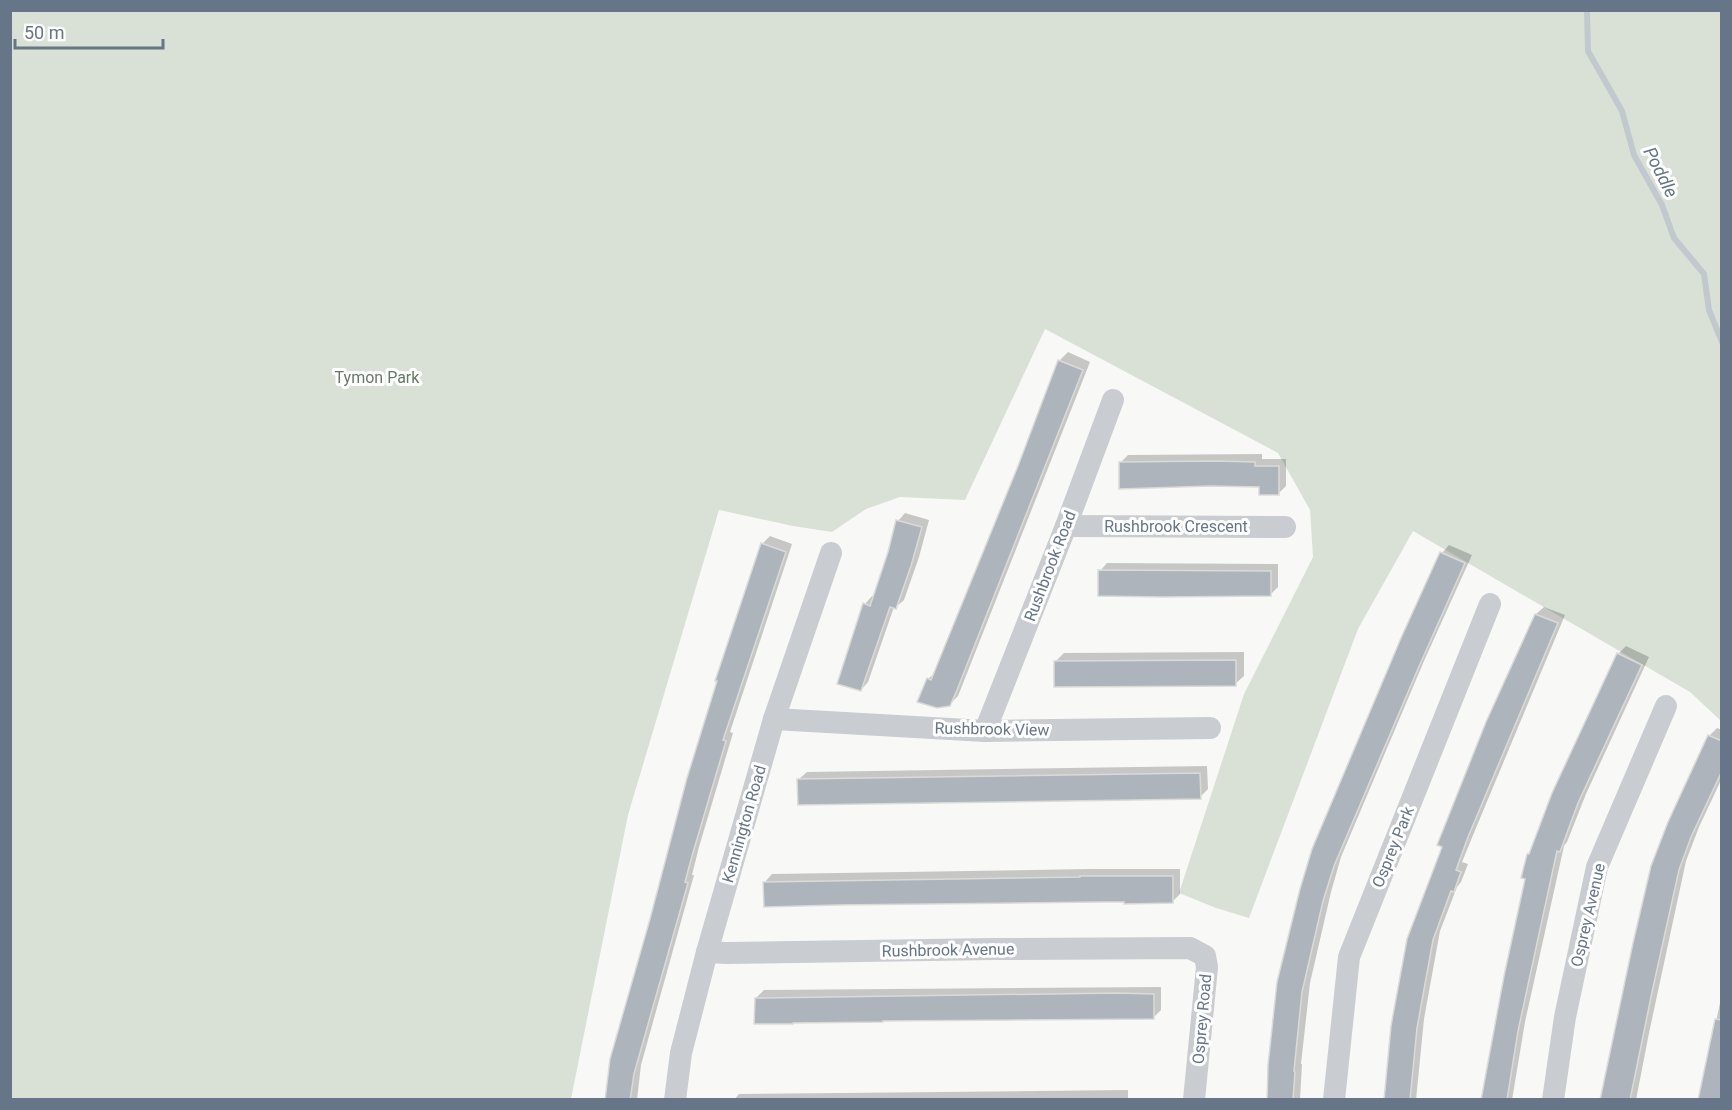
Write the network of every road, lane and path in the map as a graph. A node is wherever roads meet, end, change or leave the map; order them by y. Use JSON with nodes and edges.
{"nodes":[{"id":1,"x":1113,"y":400,"type":"dead end"},
{"id":2,"x":1066,"y":526,"type":"junction"},
{"id":3,"x":1285,"y":527,"type":"dead end"},
{"id":4,"x":831,"y":553,"type":"dead end"},
{"id":5,"x":1490,"y":604,"type":"dead end"},
{"id":6,"x":1666,"y":706,"type":"dead end"},
{"id":7,"x":774,"y":719,"type":"junction"},
{"id":8,"x":1210,"y":728,"type":"dead end"},
{"id":9,"x":985,"y":731,"type":"junction"},
{"id":10,"x":1190,"y":948,"type":"joint"},
{"id":11,"x":707,"y":952,"type":"junction"},
{"id":12,"x":675,"y":1100,"type":"edge"},
{"id":13,"x":1194,"y":1100,"type":"edge"},
{"id":14,"x":1334,"y":1100,"type":"edge"},
{"id":15,"x":1553,"y":1100,"type":"edge"}],
"edges":[{"from":1,"to":2,"type":"street","name":"Rushbrook Road"},
{"from":2,"to":3,"type":"street","name":"Rushbrook Crescent"},
{"from":2,"to":9,"type":"street","name":"Rushbrook Road"},
{"from":4,"to":7,"type":"street","name":"Kennington Road"},
{"from":5,"to":14,"type":"street","name":"Osprey Park"},
{"from":6,"to":15,"type":"street","name":"Osprey Avenue"},
{"from":7,"to":9,"type":"street","name":"Rushbrook View"},
{"from":7,"to":11,"type":"street","name":"Kennington Road"},
{"from":8,"to":9,"type":"street","name":"Rushbrook View"},
{"from":10,"to":11,"type":"street","name":"Rushbrook Avenue"},
{"from":10,"to":13,"type":"street","name":"Osprey Road"},
{"from":11,"to":12,"type":"street","name":"Kennington Road"}]}
